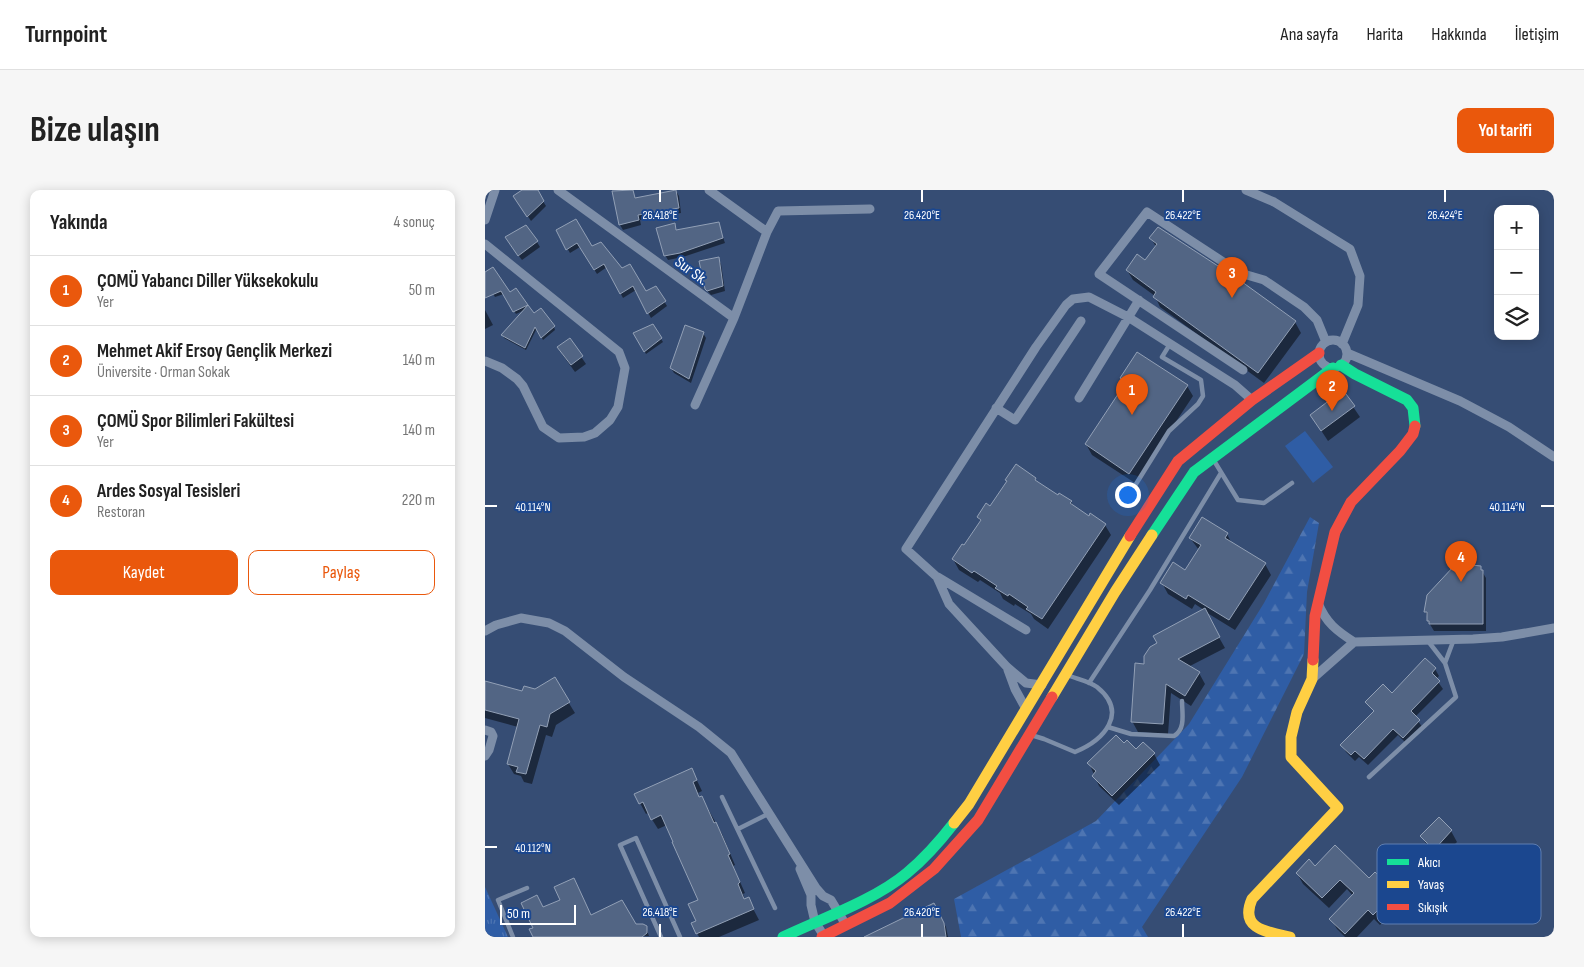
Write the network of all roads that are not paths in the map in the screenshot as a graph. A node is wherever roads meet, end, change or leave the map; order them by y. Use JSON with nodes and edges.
{"nodes":[{"id":1,"x":495,"y":190,"type":"edge"},
{"id":2,"x":559,"y":190,"type":"edge"},
{"id":3,"x":709,"y":190,"type":"edge"},
{"id":4,"x":1246,"y":190,"type":"edge"},
{"id":5,"x":871,"y":209,"type":"dead end"},
{"id":6,"x":485,"y":220,"type":"edge"},
{"id":7,"x":767,"y":232,"type":"junction"},
{"id":8,"x":485,"y":244,"type":"edge"},
{"id":9,"x":1139,"y":300,"type":"junction"},
{"id":10,"x":1127,"y":317,"type":"junction"},
{"id":11,"x":734,"y":318,"type":"junction"},
{"id":12,"x":1081,"y":321,"type":"dead end"},
{"id":13,"x":1326,"y":342,"type":"junction"},
{"id":14,"x":1170,"y":343,"type":"junction"},
{"id":15,"x":1342,"y":344,"type":"junction"},
{"id":16,"x":1319,"y":353,"type":"junction"},
{"id":17,"x":1347,"y":353,"type":"junction"},
{"id":18,"x":485,"y":361,"type":"edge"},
{"id":19,"x":1337,"y":367,"type":"junction"},
{"id":20,"x":1243,"y":370,"type":"dead end"},
{"id":21,"x":1079,"y":398,"type":"dead end"},
{"id":22,"x":1252,"y":400,"type":"junction"},
{"id":23,"x":695,"y":405,"type":"dead end"},
{"id":24,"x":996,"y":408,"type":"junction"},
{"id":25,"x":1554,"y":456,"type":"edge"},
{"id":26,"x":1211,"y":458,"type":"junction"},
{"id":27,"x":1221,"y":473,"type":"junction"},
{"id":28,"x":1292,"y":483,"type":"dead end"},
{"id":29,"x":1136,"y":484,"type":"dead end"},
{"id":30,"x":937,"y":577,"type":"junction"},
{"id":31,"x":1317,"y":601,"type":"junction"},
{"id":32,"x":1554,"y":628,"type":"edge"},
{"id":33,"x":1026,"y":630,"type":"dead end"},
{"id":34,"x":485,"y":633,"type":"edge"},
{"id":35,"x":1454,"y":639,"type":"junction"},
{"id":36,"x":1427,"y":640,"type":"junction"},
{"id":37,"x":1354,"y":642,"type":"junction"},
{"id":38,"x":1445,"y":663,"type":"junction"},
{"id":39,"x":1007,"y":667,"type":"junction"},
{"id":40,"x":1066,"y":675,"type":"junction"},
{"id":41,"x":1312,"y":679,"type":"junction"},
{"id":42,"x":1089,"y":683,"type":"junction"},
{"id":43,"x":1041,"y":685,"type":"junction"},
{"id":44,"x":1057,"y":689,"type":"junction"},
{"id":45,"x":1182,"y":701,"type":"dead end"},
{"id":46,"x":1026,"y":709,"type":"junction"},
{"id":47,"x":1039,"y":719,"type":"junction"},
{"id":48,"x":1107,"y":727,"type":"junction"},
{"id":49,"x":485,"y":730,"type":"edge"},
{"id":50,"x":1029,"y":735,"type":"junction"},
{"id":51,"x":485,"y":756,"type":"edge"},
{"id":52,"x":1369,"y":776,"type":"dead end"},
{"id":53,"x":722,"y":797,"type":"dead end"},
{"id":54,"x":766,"y":815,"type":"junction"},
{"id":55,"x":738,"y":829,"type":"junction"},
{"id":56,"x":527,"y":888,"type":"dead end"},
{"id":57,"x":775,"y":908,"type":"dead end"},
{"id":58,"x":838,"y":912,"type":"junction"},
{"id":59,"x":815,"y":922,"type":"junction"},
{"id":60,"x":846,"y":925,"type":"junction"},
{"id":61,"x":513,"y":937,"type":"edge"},
{"id":62,"x":661,"y":937,"type":"edge"},
{"id":63,"x":680,"y":937,"type":"edge"},
{"id":64,"x":783,"y":937,"type":"edge"},
{"id":65,"x":823,"y":937,"type":"edge"},
{"id":66,"x":1290,"y":937,"type":"edge"}],
"edges":[{"from":1,"to":6,"type":"street"},
{"from":2,"to":11,"type":"street","name":"Sur Sk."},
{"from":3,"to":7,"type":"street"},
{"from":4,"to":15,"type":"street"},
{"from":5,"to":7,"type":"street"},
{"from":7,"to":11,"type":"street"},
{"from":8,"to":18,"type":"street"},
{"from":9,"to":10,"type":"street"},
{"from":9,"to":13,"type":"street"},
{"from":9,"to":20,"type":"street"},
{"from":10,"to":14,"type":"street"},
{"from":10,"to":21,"type":"street"},
{"from":10,"to":24,"type":"street"},
{"from":11,"to":23,"type":"street"},
{"from":12,"to":24,"type":"street"},
{"from":13,"to":15,"type":"street"},
{"from":13,"to":16,"type":"street"},
{"from":14,"to":22,"type":"street"},
{"from":14,"to":29,"type":"lane"},
{"from":15,"to":17,"type":"street"},
{"from":16,"to":19,"type":"street"},
{"from":16,"to":22,"type":"street"},
{"from":17,"to":19,"type":"street"},
{"from":17,"to":25,"type":"street"},
{"from":19,"to":26,"type":"street"},
{"from":19,"to":31,"type":"street"},
{"from":22,"to":43,"type":"street"},
{"from":24,"to":30,"type":"street"},
{"from":26,"to":27,"type":"lane"},
{"from":26,"to":40,"type":"street"},
{"from":27,"to":28,"type":"lane"},
{"from":27,"to":42,"type":"lane"},
{"from":30,"to":33,"type":"street"},
{"from":30,"to":39,"type":"street"},
{"from":31,"to":37,"type":"street"},
{"from":31,"to":41,"type":"street"},
{"from":32,"to":35,"type":"street"},
{"from":34,"to":54,"type":"street"},
{"from":34,"to":58,"type":"street"},
{"from":35,"to":36,"type":"street"},
{"from":35,"to":38,"type":"lane"},
{"from":36,"to":37,"type":"street"},
{"from":36,"to":38,"type":"lane"},
{"from":37,"to":41,"type":"street"},
{"from":38,"to":52,"type":"lane"},
{"from":39,"to":43,"type":"street"},
{"from":39,"to":46,"type":"street"},
{"from":40,"to":42,"type":"lane"},
{"from":40,"to":44,"type":"street"},
{"from":41,"to":66,"type":"street"},
{"from":42,"to":48,"type":"lane"},
{"from":43,"to":44,"type":"street"},
{"from":43,"to":46,"type":"street"},
{"from":44,"to":47,"type":"street"},
{"from":45,"to":48,"type":"lane"},
{"from":46,"to":47,"type":"street"},
{"from":46,"to":58,"type":"street"},
{"from":47,"to":50,"type":"street"},
{"from":48,"to":50,"type":"lane"},
{"from":49,"to":51,"type":"street"},
{"from":50,"to":60,"type":"street"},
{"from":53,"to":55,"type":"lane"},
{"from":54,"to":55,"type":"lane"},
{"from":54,"to":59,"type":"street"},
{"from":55,"to":57,"type":"lane"},
{"from":56,"to":61,"type":"lane"},
{"from":58,"to":59,"type":"street"},
{"from":58,"to":60,"type":"street"},
{"from":59,"to":64,"type":"street"},
{"from":59,"to":65,"type":"street"},
{"from":60,"to":65,"type":"street"},
{"from":62,"to":63,"type":"lane"}]}
